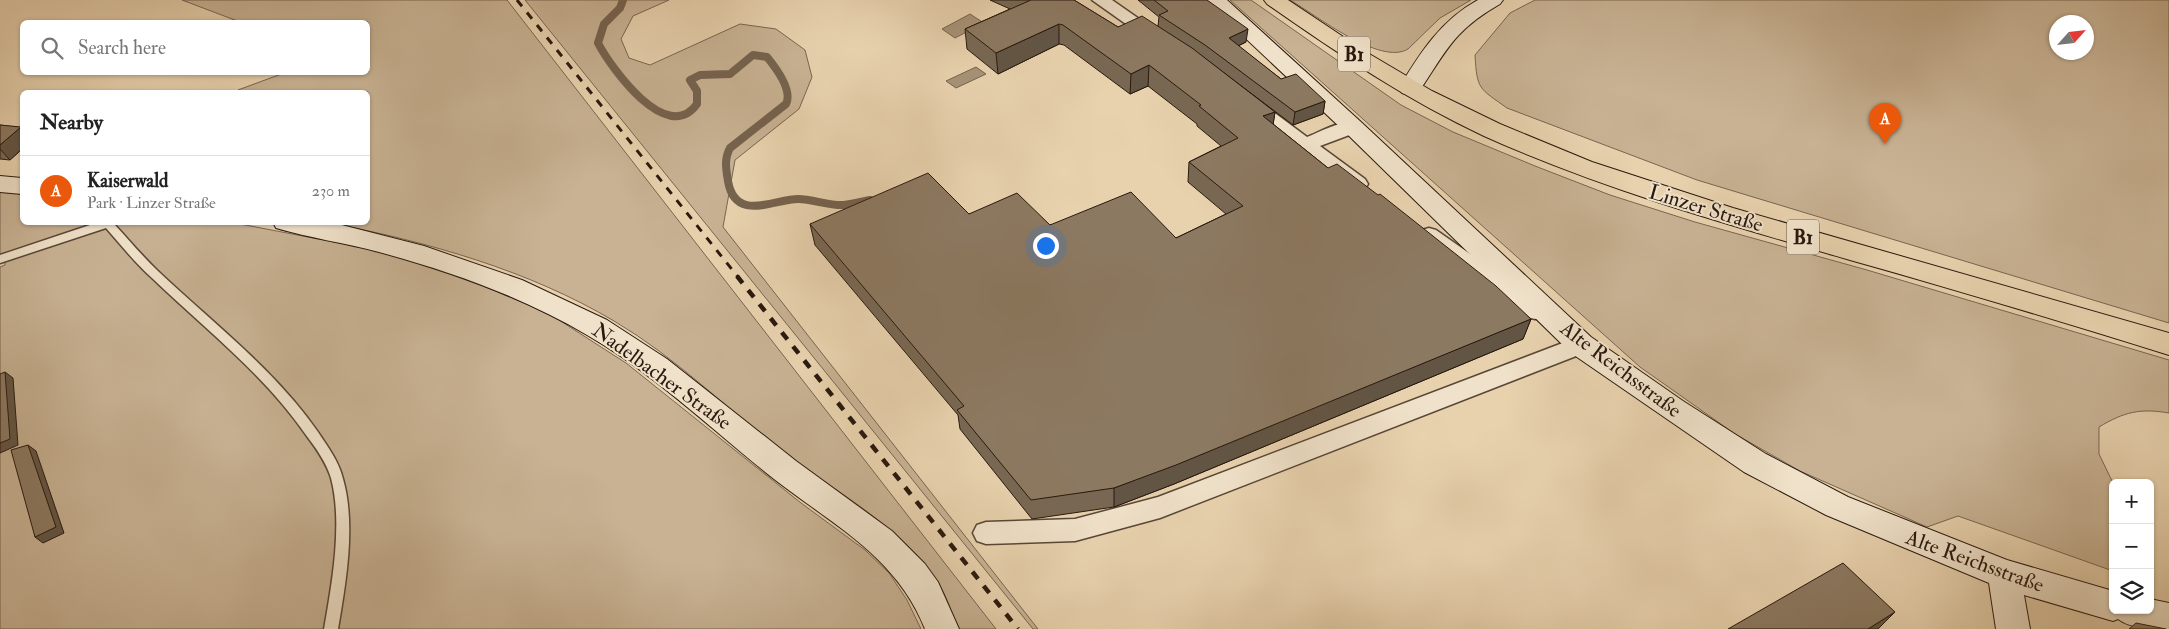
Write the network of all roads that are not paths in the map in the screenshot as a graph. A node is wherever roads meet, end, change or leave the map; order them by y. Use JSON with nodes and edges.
{"nodes":[{"id":1,"x":1101,"y":0,"type":"edge"},
{"id":2,"x":1215,"y":0,"type":"edge"},
{"id":3,"x":1274,"y":0,"type":"edge"},
{"id":4,"x":1493,"y":0,"type":"edge"},
{"id":5,"x":1173,"y":48,"type":"edge"},
{"id":6,"x":1410,"y":88,"type":"junction"},
{"id":7,"x":1235,"y":92,"type":"edge"},
{"id":8,"x":1353,"y":127,"type":"junction"},
{"id":9,"x":1304,"y":145,"type":"junction"},
{"id":10,"x":0,"y":184,"type":"edge"},
{"id":11,"x":20,"y":186,"type":"edge"},
{"id":12,"x":1376,"y":196,"type":"edge"},
{"id":13,"x":104,"y":225,"type":"edge"},
{"id":14,"x":112,"y":225,"type":"edge"},
{"id":15,"x":299,"y":225,"type":"edge"},
{"id":16,"x":1415,"y":225,"type":"edge"},
{"id":17,"x":0,"y":259,"type":"edge"},
{"id":18,"x":2169,"y":344,"type":"edge"},
{"id":19,"x":1581,"y":345,"type":"junction"},
{"id":20,"x":986,"y":533,"type":"dead end"},
{"id":21,"x":2004,"y":574,"type":"junction"},
{"id":22,"x":2109,"y":605,"type":"edge"},
{"id":23,"x":2150,"y":614,"type":"edge"},
{"id":24,"x":2169,"y":618,"type":"edge"},
{"id":25,"x":331,"y":629,"type":"edge"},
{"id":26,"x":942,"y":629,"type":"edge"},
{"id":27,"x":2013,"y":629,"type":"edge"}],
"edges":[{"from":1,"to":5,"type":"street"},
{"from":2,"to":8,"type":"street","name":"Alte Reichsstraße"},
{"from":3,"to":6,"type":"main road","name":"Linzer Straße","number":"B1"},
{"from":4,"to":6,"type":"street"},
{"from":6,"to":18,"type":"main road","name":"Linzer Straße","number":"B1"},
{"from":7,"to":9,"type":"street"},
{"from":8,"to":9,"type":"street"},
{"from":8,"to":19,"type":"street","name":"Alte Reichsstraße"},
{"from":9,"to":12,"type":"street"},
{"from":10,"to":11,"type":"street"},
{"from":13,"to":17,"type":"lane"},
{"from":14,"to":25,"type":"lane"},
{"from":15,"to":26,"type":"street","name":"Nadelbacher Straße"},
{"from":16,"to":19,"type":"street"},
{"from":19,"to":20,"type":"street"},
{"from":19,"to":21,"type":"street","name":"Alte Reichsstraße"},
{"from":21,"to":22,"type":"street","name":"Alte Reichsstraße"},
{"from":21,"to":27,"type":"street"},
{"from":23,"to":24,"type":"street"}]}
